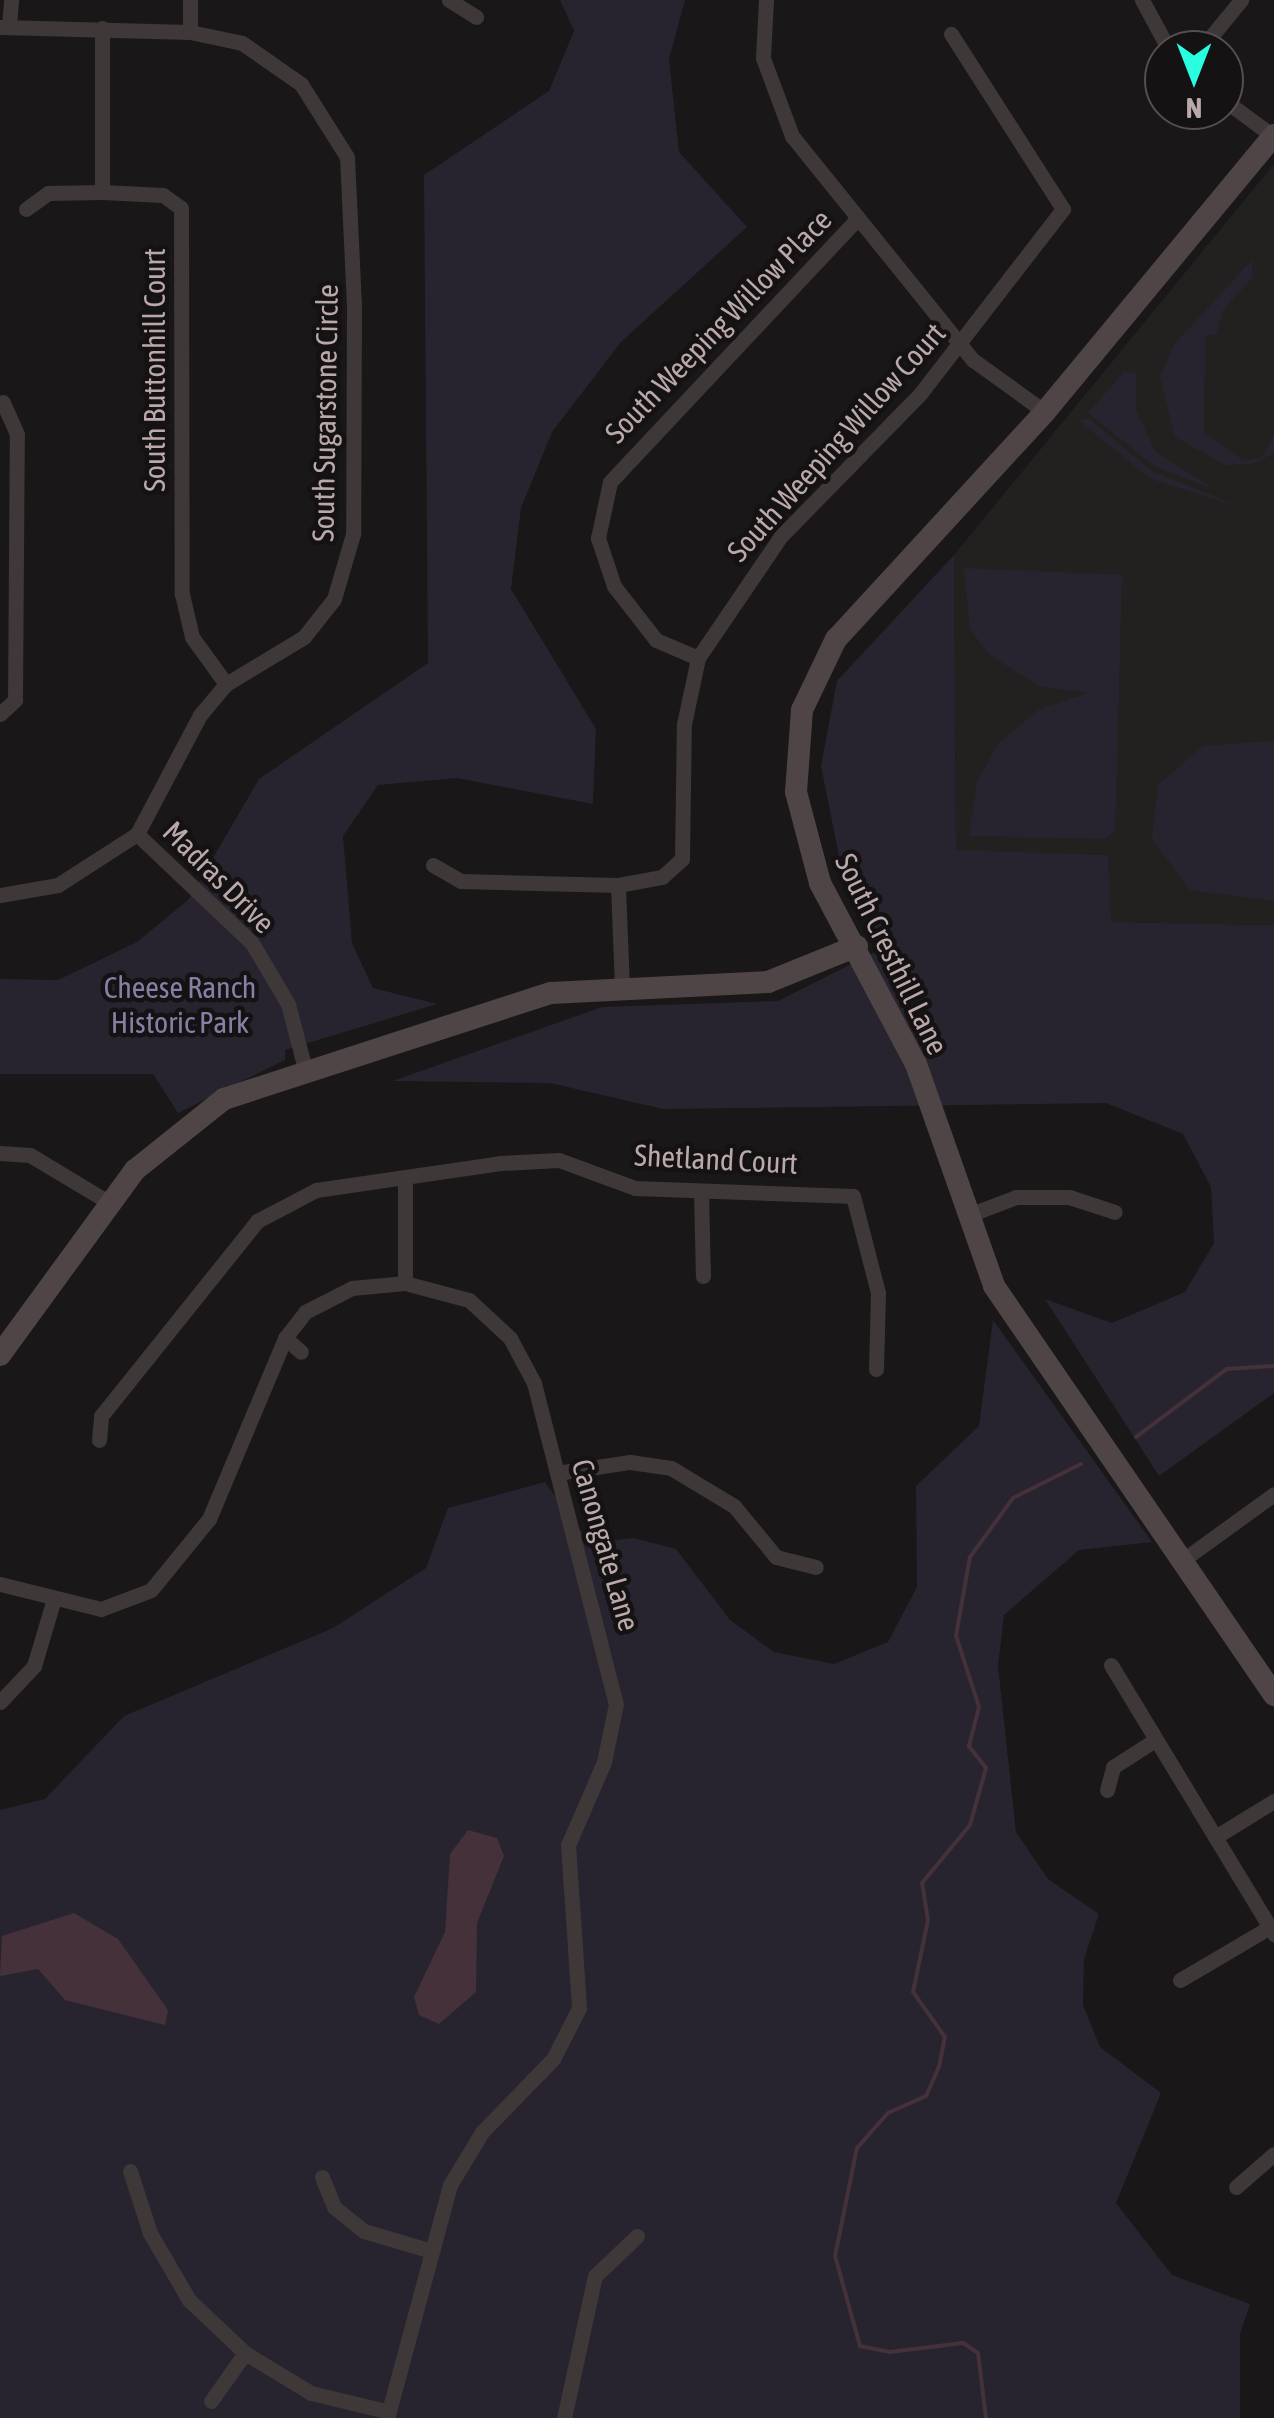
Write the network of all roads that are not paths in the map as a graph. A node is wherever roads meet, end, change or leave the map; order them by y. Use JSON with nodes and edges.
{"nodes":[{"id":1,"x":10,"y":0,"type":"edge"},
{"id":2,"x":190,"y":0,"type":"edge"},
{"id":3,"x":449,"y":0,"type":"edge"},
{"id":4,"x":766,"y":0,"type":"edge"},
{"id":5,"x":1142,"y":0,"type":"edge"},
{"id":6,"x":1241,"y":0,"type":"edge"},
{"id":7,"x":476,"y":17,"type":"dead end"},
{"id":8,"x":4,"y":26,"type":"edge"},
{"id":9,"x":102,"y":28,"type":"junction"},
{"id":10,"x":1158,"y":30,"type":"edge"},
{"id":11,"x":1216,"y":30,"type":"edge"},
{"id":12,"x":190,"y":32,"type":"junction"},
{"id":13,"x":950,"y":34,"type":"dead end"},
{"id":14,"x":1244,"y":114,"type":"edge"},
{"id":15,"x":1273,"y":135,"type":"edge"},
{"id":16,"x":102,"y":192,"type":"junction"},
{"id":17,"x":26,"y":209,"type":"dead end"},
{"id":18,"x":855,"y":221,"type":"junction"},
{"id":19,"x":960,"y":346,"type":"junction"},
{"id":20,"x":4,"y":402,"type":"dead end"},
{"id":21,"x":1044,"y":412,"type":"junction"},
{"id":22,"x":698,"y":658,"type":"junction"},
{"id":23,"x":226,"y":684,"type":"junction"},
{"id":24,"x":0,"y":714,"type":"edge"},
{"id":25,"x":138,"y":834,"type":"junction"},
{"id":26,"x":434,"y":865,"type":"dead end"},
{"id":27,"x":618,"y":885,"type":"junction"},
{"id":28,"x":0,"y":895,"type":"edge"},
{"id":29,"x":857,"y":946,"type":"junction"},
{"id":30,"x":622,"y":987,"type":"junction"},
{"id":31,"x":304,"y":1069,"type":"junction"},
{"id":32,"x":0,"y":1153,"type":"edge"},
{"id":33,"x":405,"y":1178,"type":"junction"},
{"id":34,"x":701,"y":1191,"type":"junction"},
{"id":35,"x":110,"y":1203,"type":"junction"},
{"id":36,"x":1114,"y":1212,"type":"dead end"},
{"id":37,"x":966,"y":1216,"type":"junction"},
{"id":38,"x":703,"y":1276,"type":"dead end"},
{"id":39,"x":405,"y":1283,"type":"junction"},
{"id":40,"x":285,"y":1338,"type":"junction"},
{"id":41,"x":301,"y":1352,"type":"dead end"},
{"id":42,"x":0,"y":1355,"type":"edge"},
{"id":43,"x":876,"y":1369,"type":"dead end"},
{"id":44,"x":99,"y":1440,"type":"dead end"},
{"id":45,"x":557,"y":1473,"type":"junction"},
{"id":46,"x":1274,"y":1494,"type":"edge"},
{"id":47,"x":1186,"y":1558,"type":"junction"},
{"id":48,"x":816,"y":1567,"type":"dead end"},
{"id":49,"x":0,"y":1584,"type":"edge"},
{"id":50,"x":54,"y":1602,"type":"junction"},
{"id":51,"x":1111,"y":1665,"type":"dead end"},
{"id":52,"x":1274,"y":1695,"type":"edge"},
{"id":53,"x":0,"y":1702,"type":"edge"},
{"id":54,"x":1155,"y":1740,"type":"junction"},
{"id":55,"x":1107,"y":1790,"type":"dead end"},
{"id":56,"x":1274,"y":1801,"type":"edge"},
{"id":57,"x":1217,"y":1836,"type":"junction"},
{"id":58,"x":1272,"y":1930,"type":"edge"},
{"id":59,"x":1180,"y":1980,"type":"dead end"},
{"id":60,"x":1274,"y":2154,"type":"edge"},
{"id":61,"x":130,"y":2171,"type":"dead end"},
{"id":62,"x":322,"y":2177,"type":"dead end"},
{"id":63,"x":1236,"y":2187,"type":"dead end"},
{"id":64,"x":637,"y":2236,"type":"dead end"},
{"id":65,"x":428,"y":2250,"type":"junction"},
{"id":66,"x":245,"y":2353,"type":"junction"},
{"id":67,"x":211,"y":2401,"type":"dead end"},
{"id":68,"x":387,"y":2414,"type":"edge"},
{"id":69,"x":564,"y":2418,"type":"edge"}],
"edges":[{"from":1,"to":8,"type":"street"},
{"from":2,"to":12,"type":"street"},
{"from":3,"to":7,"type":"street"},
{"from":4,"to":18,"type":"street"},
{"from":5,"to":10,"type":"street"},
{"from":6,"to":11,"type":"street"},
{"from":8,"to":9,"type":"street","name":"South Sugarstone Circle"},
{"from":9,"to":12,"type":"street","name":"South Sugarstone Circle"},
{"from":9,"to":16,"type":"street"},
{"from":12,"to":23,"type":"street","name":"South Sugarstone Circle"},
{"from":13,"to":19,"type":"street","name":"South Weeping Willow Court"},
{"from":14,"to":15,"type":"street"},
{"from":15,"to":21,"type":"street","name":"South Cresthill Lane"},
{"from":16,"to":17,"type":"street","name":"South Buttonhill Court"},
{"from":16,"to":23,"type":"street","name":"South Buttonhill Court"},
{"from":18,"to":19,"type":"street"},
{"from":18,"to":22,"type":"street","name":"South Weeping Willow Place"},
{"from":19,"to":21,"type":"street"},
{"from":19,"to":22,"type":"street","name":"South Weeping Willow Court"},
{"from":20,"to":24,"type":"street"},
{"from":21,"to":29,"type":"street","name":"South Cresthill Lane"},
{"from":22,"to":27,"type":"street","name":"South Weeping Willow Court"},
{"from":23,"to":25,"type":"street","name":"South Sugarstone Circle"},
{"from":25,"to":28,"type":"street","name":"South Sugarstone Circle"},
{"from":25,"to":31,"type":"street","name":"Madras Drive"},
{"from":26,"to":27,"type":"street","name":"South Weeping Willow Court"},
{"from":27,"to":30,"type":"street"},
{"from":29,"to":30,"type":"street"},
{"from":29,"to":37,"type":"street","name":"South Cresthill Lane"},
{"from":30,"to":31,"type":"street"},
{"from":31,"to":35,"type":"street"},
{"from":32,"to":35,"type":"street"},
{"from":33,"to":34,"type":"street","name":"Shetland Court"},
{"from":33,"to":39,"type":"street"},
{"from":33,"to":44,"type":"street","name":"Shetland Court"},
{"from":34,"to":38,"type":"street"},
{"from":34,"to":43,"type":"street","name":"Shetland Court"},
{"from":35,"to":42,"type":"street"},
{"from":36,"to":37,"type":"street"},
{"from":37,"to":47,"type":"street","name":"South Cresthill Lane"},
{"from":39,"to":40,"type":"street","name":"Canongate Lane"},
{"from":39,"to":45,"type":"street","name":"Canongate Lane"},
{"from":40,"to":41,"type":"street"},
{"from":40,"to":50,"type":"street","name":"Canongate Lane"},
{"from":45,"to":48,"type":"street"},
{"from":45,"to":65,"type":"street","name":"Canongate Lane"},
{"from":46,"to":47,"type":"street"},
{"from":47,"to":52,"type":"street","name":"South Cresthill Lane"},
{"from":49,"to":50,"type":"street","name":"Canongate Lane"},
{"from":50,"to":53,"type":"street"},
{"from":51,"to":54,"type":"street"},
{"from":54,"to":55,"type":"street"},
{"from":54,"to":57,"type":"street"},
{"from":56,"to":57,"type":"street"},
{"from":57,"to":58,"type":"street"},
{"from":58,"to":59,"type":"street"},
{"from":60,"to":63,"type":"street"},
{"from":61,"to":66,"type":"street"},
{"from":62,"to":65,"type":"street"},
{"from":64,"to":69,"type":"street"},
{"from":65,"to":68,"type":"street","name":"Canongate Lane"},
{"from":66,"to":67,"type":"street"},
{"from":66,"to":68,"type":"street"}]}
